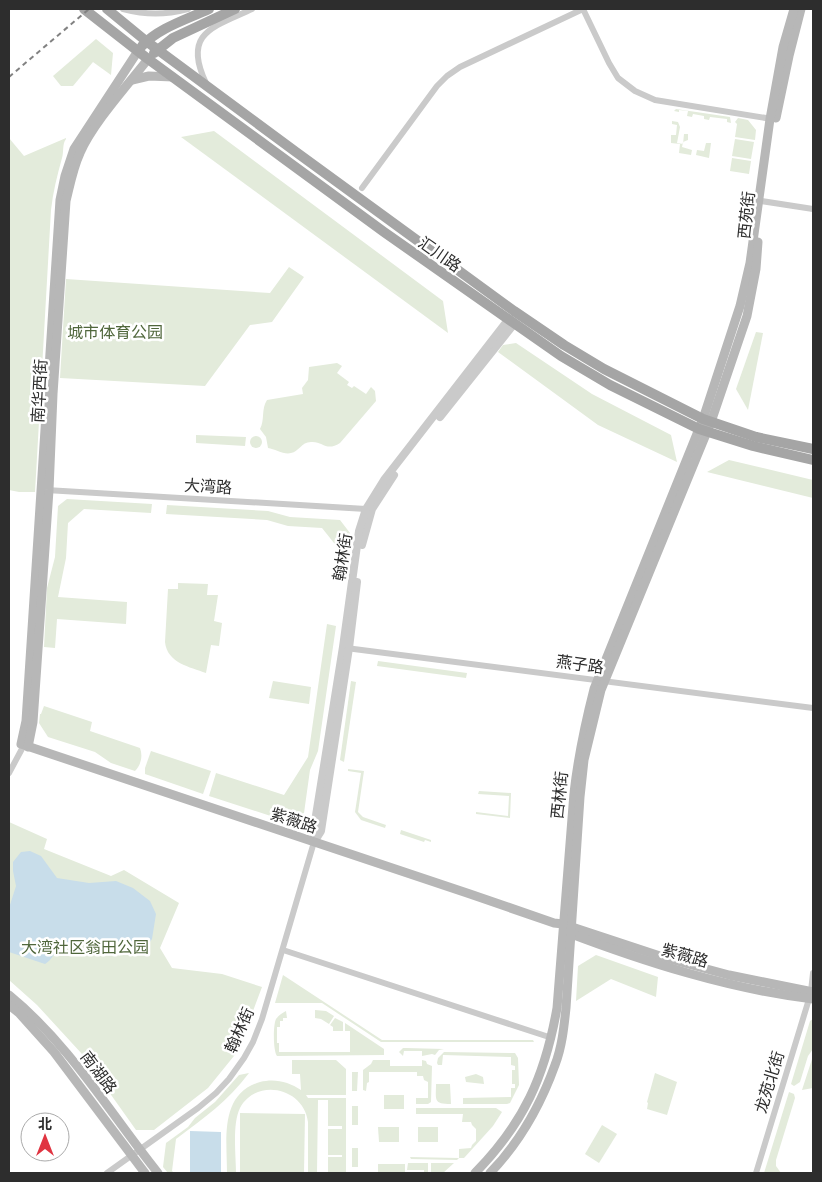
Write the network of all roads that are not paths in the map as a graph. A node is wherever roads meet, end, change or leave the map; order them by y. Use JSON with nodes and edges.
{"nodes":[{"id":1,"x":84,"y":9,"type":"edge"},
{"id":2,"x":106,"y":9,"type":"edge"},
{"id":3,"x":123,"y":9,"type":"edge"},
{"id":4,"x":188,"y":9,"type":"edge"},
{"id":5,"x":209,"y":9,"type":"edge"},
{"id":6,"x":235,"y":9,"type":"edge"},
{"id":7,"x":252,"y":9,"type":"edge"},
{"id":8,"x":583,"y":9,"type":"edge"},
{"id":9,"x":794,"y":9,"type":"edge"},
{"id":10,"x":801,"y":9,"type":"edge"},
{"id":11,"x":146,"y":41,"type":"junction"},
{"id":12,"x":157,"y":49,"type":"junction"},
{"id":13,"x":138,"y":51,"type":"junction"},
{"id":14,"x":148,"y":59,"type":"junction"},
{"id":15,"x":173,"y":78,"type":"junction"},
{"id":16,"x":131,"y":80,"type":"junction"},
{"id":17,"x":207,"y":86,"type":"junction"},
{"id":18,"x":773,"y":119,"type":"junction"},
{"id":19,"x":362,"y":188,"type":"dead end"},
{"id":20,"x":761,"y":201,"type":"junction"},
{"id":21,"x":813,"y":209,"type":"edge"},
{"id":22,"x":511,"y":322,"type":"junction"},
{"id":23,"x":705,"y":426,"type":"junction"},
{"id":24,"x":813,"y":449,"type":"edge"},
{"id":25,"x":813,"y":460,"type":"edge"},
{"id":26,"x":45,"y":490,"type":"junction"},
{"id":27,"x":369,"y":511,"type":"junction"},
{"id":28,"x":346,"y":648,"type":"junction"},
{"id":29,"x":601,"y":681,"type":"junction"},
{"id":30,"x":813,"y":708,"type":"edge"},
{"id":31,"x":26,"y":746,"type":"junction"},
{"id":32,"x":9,"y":773,"type":"edge"},
{"id":33,"x":314,"y":842,"type":"junction"},
{"id":34,"x":564,"y":928,"type":"junction"},
{"id":35,"x":283,"y":950,"type":"junction"},
{"id":36,"x":813,"y":973,"type":"edge"},
{"id":37,"x":9,"y":995,"type":"edge"},
{"id":38,"x":812,"y":995,"type":"edge"},
{"id":39,"x":9,"y":1005,"type":"edge"},
{"id":40,"x":552,"y":1038,"type":"junction"},
{"id":41,"x":140,"y":1150,"type":"junction"},
{"id":42,"x":132,"y":1156,"type":"junction"},
{"id":43,"x":496,"y":1171,"type":"edge"},
{"id":44,"x":107,"y":1173,"type":"edge"},
{"id":45,"x":145,"y":1173,"type":"edge"},
{"id":46,"x":158,"y":1173,"type":"edge"},
{"id":47,"x":475,"y":1173,"type":"edge"},
{"id":48,"x":756,"y":1173,"type":"edge"}],
"edges":[{"from":1,"to":13,"type":"main road","name":"汇川路"},
{"from":2,"to":11,"type":"main road","name":"汇川路"},
{"from":3,"to":4,"type":"street"},
{"from":5,"to":11,"type":"main road"},
{"from":6,"to":12,"type":"main road"},
{"from":7,"to":17,"type":"street"},
{"from":8,"to":18,"type":"street"},
{"from":8,"to":19,"type":"street"},
{"from":9,"to":18,"type":"main road"},
{"from":10,"to":18,"type":"main road","name":"西苑街"},
{"from":11,"to":12,"type":"main road","name":"汇川路"},
{"from":11,"to":13,"type":"main road"},
{"from":12,"to":14,"type":"main road"},
{"from":12,"to":17,"type":"main road","name":"汇川路"},
{"from":13,"to":14,"type":"main road","name":"汇川路"},
{"from":13,"to":26,"type":"main road","name":"南华西街"},
{"from":14,"to":15,"type":"main road","name":"汇川路"},
{"from":14,"to":16,"type":"main road","name":"南华西街"},
{"from":15,"to":16,"type":"main road"},
{"from":15,"to":22,"type":"main road","name":"汇川路"},
{"from":16,"to":26,"type":"main road","name":"南华西街"},
{"from":17,"to":23,"type":"main road","name":"汇川路"},
{"from":18,"to":20,"type":"main road","name":"西苑街"},
{"from":18,"to":23,"type":"main road"},
{"from":20,"to":21,"type":"street"},
{"from":20,"to":23,"type":"main road","name":"西苑街"},
{"from":22,"to":23,"type":"main road","name":"汇川路"},
{"from":22,"to":27,"type":"street","name":"翰林街"},
{"from":23,"to":24,"type":"main road","name":"汇川路"},
{"from":23,"to":25,"type":"main road","name":"汇川路"},
{"from":23,"to":29,"type":"main road","name":"西林街"},
{"from":26,"to":27,"type":"street","name":"大湾路"},
{"from":26,"to":31,"type":"main road","name":"南华西街"},
{"from":27,"to":28,"type":"street","name":"翰林街"},
{"from":28,"to":29,"type":"street","name":"燕子路"},
{"from":28,"to":33,"type":"street","name":"翰林街"},
{"from":29,"to":30,"type":"street","name":"燕子路"},
{"from":29,"to":34,"type":"main road","name":"西林街"},
{"from":31,"to":32,"type":"street","name":"南华西街"},
{"from":31,"to":33,"type":"main road","name":"紫薇路"},
{"from":33,"to":34,"type":"main road","name":"紫薇路"},
{"from":33,"to":35,"type":"street","name":"翰林街"},
{"from":34,"to":38,"type":"main road","name":"紫薇路"},
{"from":34,"to":40,"type":"main road","name":"西林街"},
{"from":34,"to":43,"type":"main road","name":"西林街"},
{"from":35,"to":40,"type":"street"},
{"from":35,"to":41,"type":"street","name":"翰林街"},
{"from":36,"to":38,"type":"street","name":"龙苑北街"},
{"from":37,"to":41,"type":"main road","name":"南湖路"},
{"from":38,"to":48,"type":"street","name":"龙苑北街"},
{"from":39,"to":42,"type":"main road","name":"南湖路"},
{"from":40,"to":47,"type":"main road","name":"西林街"},
{"from":41,"to":42,"type":"street","name":"翰林街"},
{"from":41,"to":46,"type":"main road","name":"南湖路"},
{"from":42,"to":44,"type":"street","name":"翰林街"},
{"from":42,"to":45,"type":"main road","name":"南湖路"}]}
